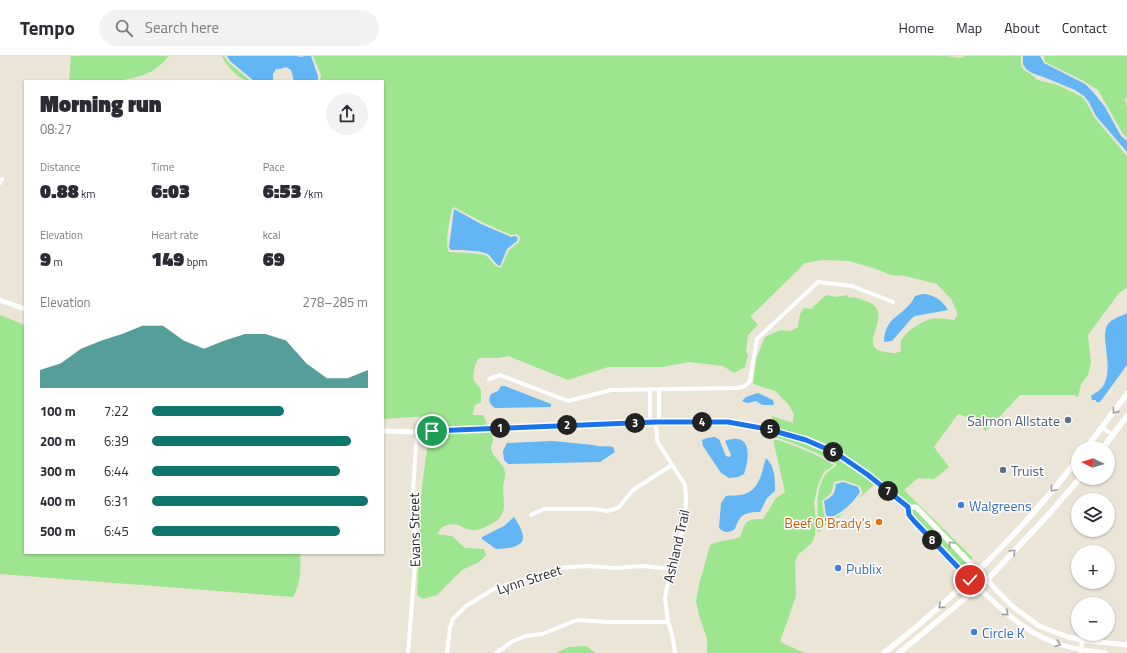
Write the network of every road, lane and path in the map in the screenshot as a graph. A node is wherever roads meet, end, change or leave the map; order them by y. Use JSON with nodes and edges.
{"nodes":[{"id":1,"x":0,"y":300,"type":"edge"},
{"id":2,"x":893,"y":302,"type":"dead end"},
{"id":3,"x":24,"y":309,"type":"edge"},
{"id":4,"x":489,"y":379,"type":"dead end"},
{"id":5,"x":650,"y":389,"type":"junction"},
{"id":6,"x":659,"y":389,"type":"junction"},
{"id":7,"x":1127,"y":394,"type":"edge"},
{"id":8,"x":1127,"y":416,"type":"edge"},
{"id":9,"x":650,"y":422,"type":"junction"},
{"id":10,"x":658,"y":422,"type":"junction"},
{"id":11,"x":1102,"y":427,"type":"junction"},
{"id":12,"x":384,"y":431,"type":"edge"},
{"id":13,"x":417,"y":432,"type":"junction"},
{"id":14,"x":1113,"y":435,"type":"junction"},
{"id":15,"x":1091,"y":441,"type":"edge"},
{"id":16,"x":1108,"y":441,"type":"edge"},
{"id":17,"x":672,"y":465,"type":"junction"},
{"id":18,"x":1071,"y":467,"type":"edge"},
{"id":19,"x":1074,"y":485,"type":"edge"},
{"id":20,"x":908,"y":507,"type":"junction"},
{"id":21,"x":531,"y":515,"type":"dead end"},
{"id":22,"x":672,"y":569,"type":"junction"},
{"id":23,"x":978,"y":572,"type":"junction"},
{"id":24,"x":970,"y":580,"type":"junction"},
{"id":25,"x":987,"y":580,"type":"junction"},
{"id":26,"x":979,"y":588,"type":"junction"},
{"id":27,"x":668,"y":622,"type":"junction"},
{"id":28,"x":1071,"y":637,"type":"edge"},
{"id":29,"x":1082,"y":641,"type":"edge"},
{"id":30,"x":1090,"y":641,"type":"edge"},
{"id":31,"x":1127,"y":646,"type":"edge"},
{"id":32,"x":1081,"y":651,"type":"edge"},
{"id":33,"x":408,"y":653,"type":"edge"},
{"id":34,"x":447,"y":653,"type":"edge"},
{"id":35,"x":496,"y":653,"type":"edge"},
{"id":36,"x":675,"y":653,"type":"edge"},
{"id":37,"x":884,"y":653,"type":"edge"},
{"id":38,"x":899,"y":653,"type":"edge"},
{"id":39,"x":1106,"y":653,"type":"edge"}],
"edges":[{"from":1,"to":3,"type":"street"},
{"from":2,"to":6,"type":"street"},
{"from":4,"to":5,"type":"street"},
{"from":5,"to":6,"type":"street"},
{"from":5,"to":9,"type":"street"},
{"from":6,"to":10,"type":"street","name":"Ashland Trail"},
{"from":7,"to":11,"type":"main road","one_way":true},
{"from":8,"to":14,"type":"main road"},
{"from":9,"to":10,"type":"street"},
{"from":9,"to":13,"type":"street"},
{"from":10,"to":17,"type":"street","name":"Ashland Trail"},
{"from":10,"to":20,"type":"street"},
{"from":11,"to":14,"type":"street"},
{"from":11,"to":15,"type":"main road"},
{"from":12,"to":13,"type":"street"},
{"from":13,"to":33,"type":"street","name":"Evans Street"},
{"from":14,"to":16,"type":"main road"},
{"from":17,"to":21,"type":"street"},
{"from":17,"to":22,"type":"street","name":"Ashland Trail"},
{"from":18,"to":23,"type":"main road","one_way":true},
{"from":25,"to":19,"type":"main road","one_way":true},
{"from":23,"to":20,"type":"street","one_way":true},
{"from":20,"to":24,"type":"street"},
{"from":22,"to":27,"type":"street","name":"Ashland Trail"},
{"from":22,"to":34,"type":"street","name":"Lynn Street"},
{"from":23,"to":24,"type":"main road"},
{"from":23,"to":25,"type":"street"},
{"from":24,"to":26,"type":"street"},
{"from":24,"to":37,"type":"main road","one_way":true},
{"from":25,"to":26,"type":"main road"},
{"from":25,"to":28,"type":"street"},
{"from":26,"to":32,"type":"street","one_way":true},
{"from":26,"to":38,"type":"main road"},
{"from":27,"to":35,"type":"street"},
{"from":27,"to":36,"type":"street","name":"Ashland Trail"},
{"from":29,"to":32,"type":"street"},
{"from":30,"to":31,"type":"street"},
{"from":32,"to":39,"type":"street"}]}
